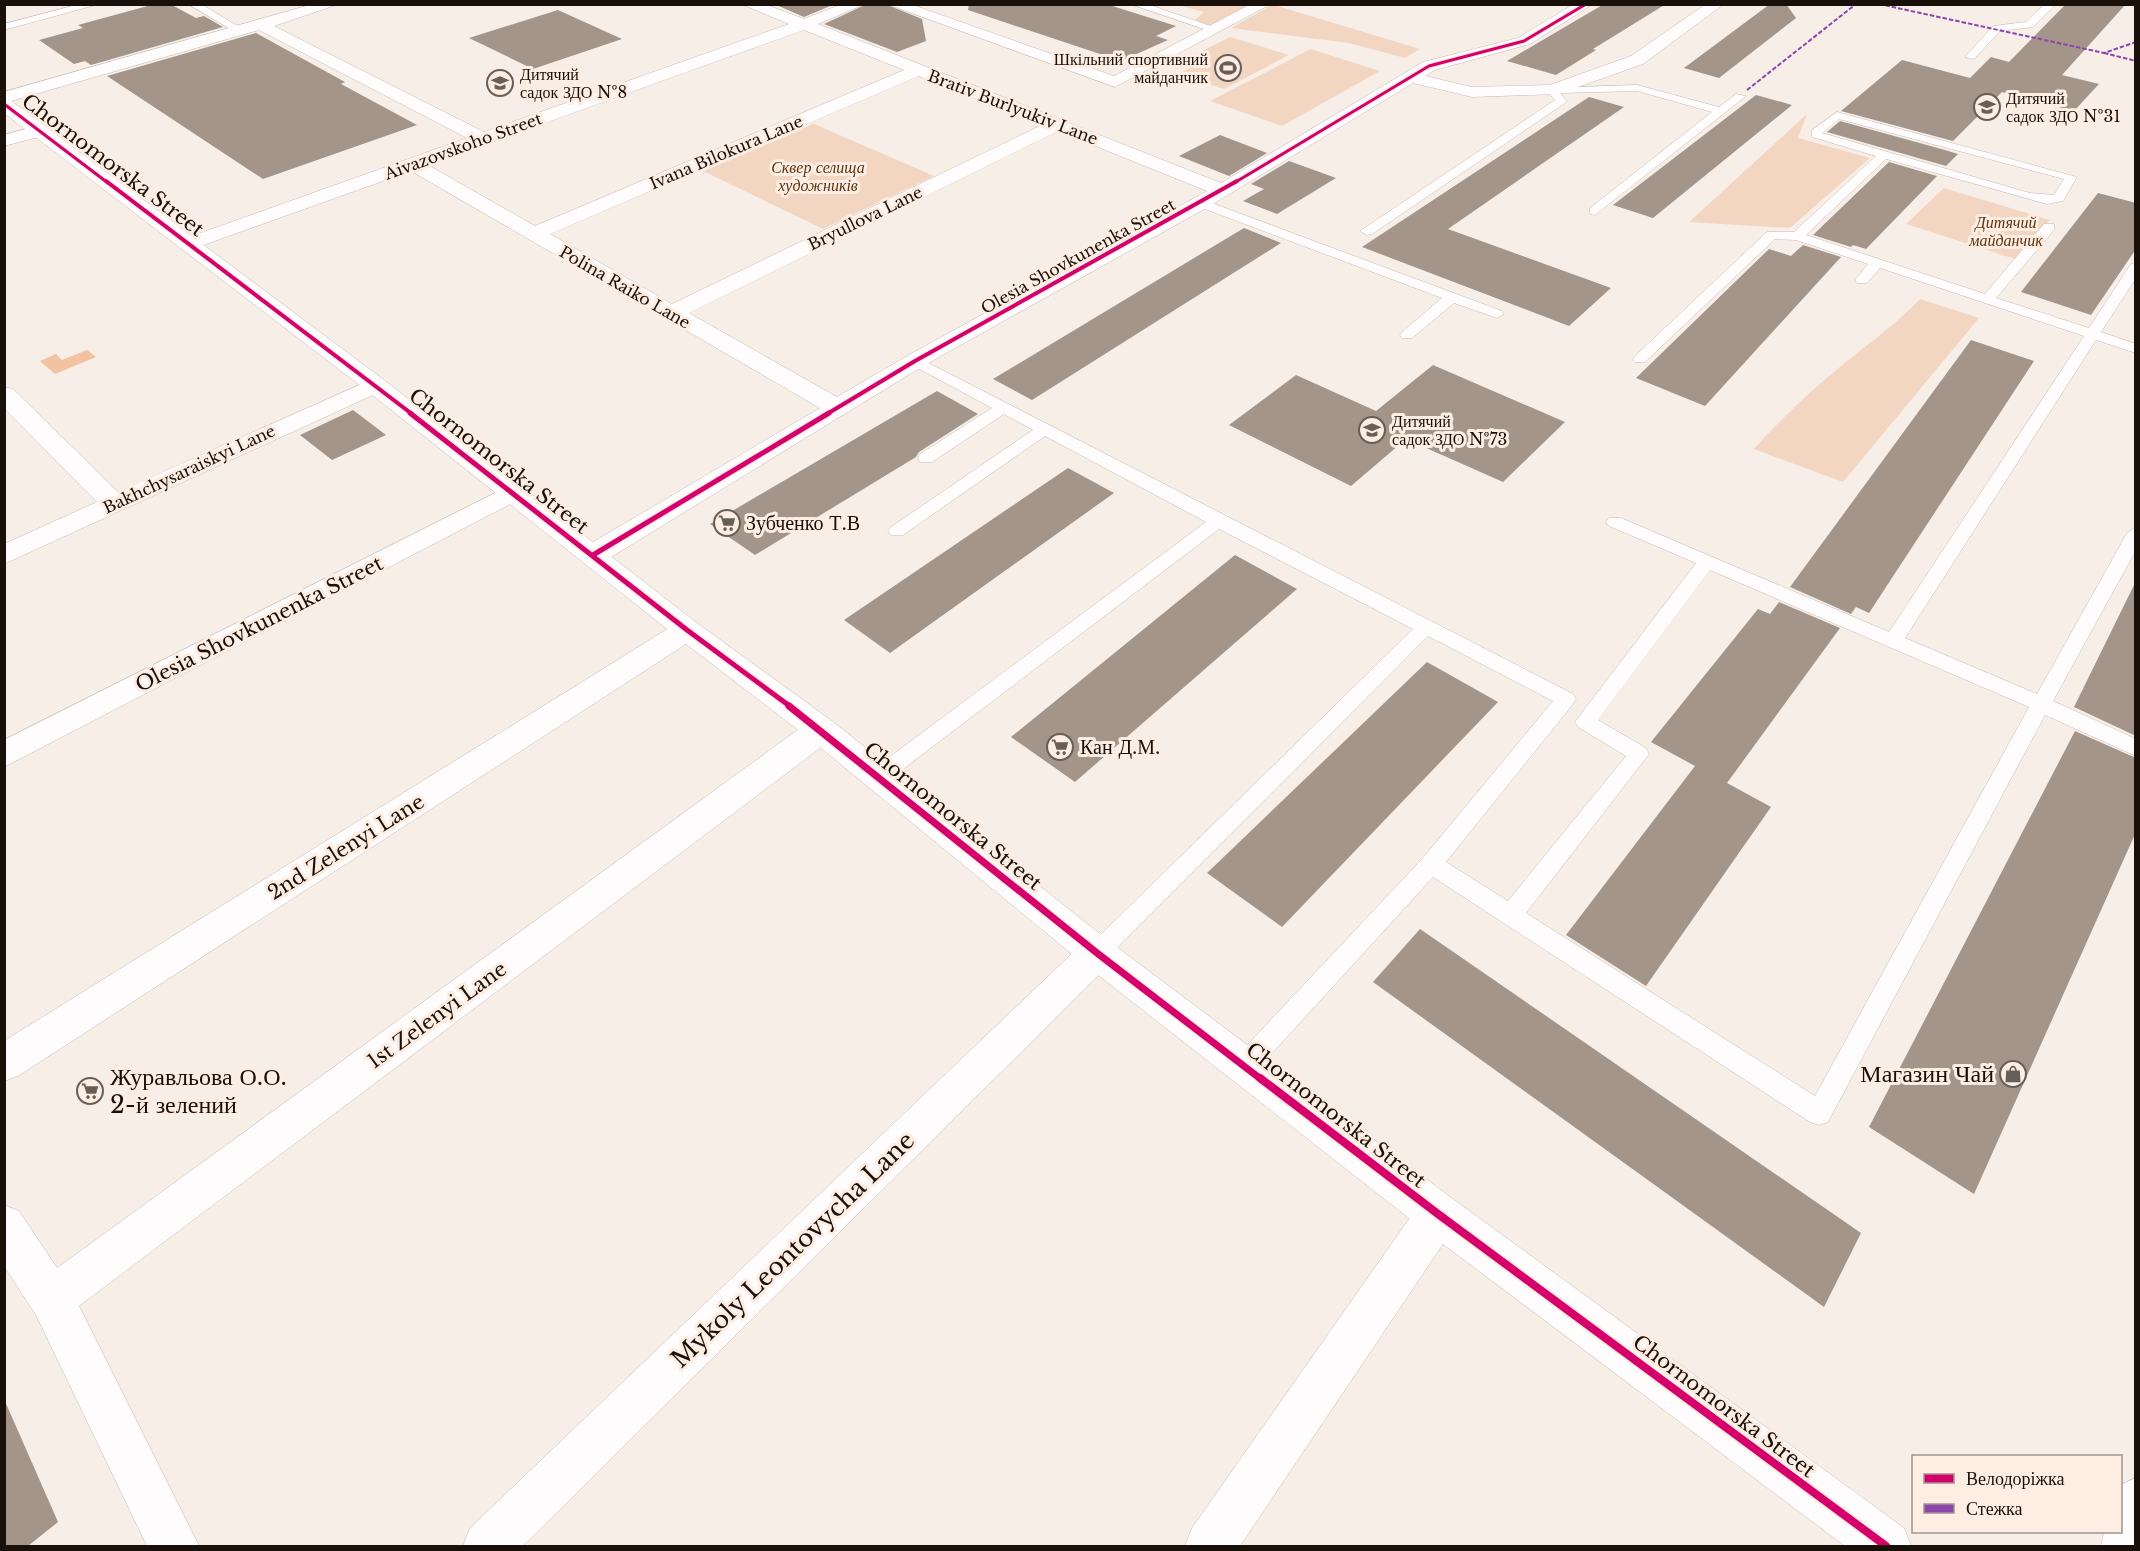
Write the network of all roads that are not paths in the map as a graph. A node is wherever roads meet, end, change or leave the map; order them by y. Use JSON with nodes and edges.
{"nodes":[{"id":1,"x":94,"y":4,"type":"edge"},
{"id":2,"x":194,"y":4,"type":"edge"},
{"id":3,"x":332,"y":4,"type":"edge"},
{"id":4,"x":748,"y":4,"type":"edge"},
{"id":5,"x":858,"y":4,"type":"edge"},
{"id":6,"x":894,"y":4,"type":"edge"},
{"id":7,"x":1135,"y":4,"type":"edge"},
{"id":8,"x":1264,"y":4,"type":"edge"},
{"id":9,"x":1586,"y":4,"type":"edge"},
{"id":10,"x":1717,"y":4,"type":"edge"},
{"id":11,"x":2051,"y":4,"type":"edge"},
{"id":12,"x":804,"y":24,"type":"junction"},
{"id":13,"x":261,"y":25,"type":"junction"},
{"id":14,"x":4,"y":27,"type":"edge"},
{"id":15,"x":1217,"y":30,"type":"junction"},
{"id":16,"x":241,"y":31,"type":"junction"},
{"id":17,"x":1971,"y":57,"type":"dead end"},
{"id":18,"x":918,"y":70,"type":"junction"},
{"id":19,"x":1410,"y":77,"type":"junction"},
{"id":20,"x":1552,"y":90,"type":"junction"},
{"id":21,"x":1740,"y":96,"type":"dead end"},
{"id":22,"x":4,"y":98,"type":"edge"},
{"id":23,"x":4,"y":104,"type":"edge"},
{"id":24,"x":1720,"y":111,"type":"junction"},
{"id":25,"x":1058,"y":124,"type":"junction"},
{"id":26,"x":40,"y":130,"type":"junction"},
{"id":27,"x":483,"y":139,"type":"junction"},
{"id":28,"x":4,"y":141,"type":"edge"},
{"id":29,"x":1882,"y":156,"type":"junction"},
{"id":30,"x":413,"y":164,"type":"junction"},
{"id":31,"x":1222,"y":190,"type":"junction"},
{"id":32,"x":1201,"y":203,"type":"junction"},
{"id":33,"x":1595,"y":211,"type":"dead end"},
{"id":34,"x":2049,"y":227,"type":"dead end"},
{"id":35,"x":1367,"y":231,"type":"dead end"},
{"id":36,"x":533,"y":234,"type":"junction"},
{"id":37,"x":1797,"y":236,"type":"junction"},
{"id":38,"x":190,"y":243,"type":"junction"},
{"id":39,"x":1725,"y":258,"type":"dead end"},
{"id":40,"x":1741,"y":263,"type":"junction"},
{"id":41,"x":1877,"y":263,"type":"junction"},
{"id":42,"x":2136,"y":267,"type":"edge"},
{"id":43,"x":1862,"y":279,"type":"dead end"},
{"id":44,"x":1452,"y":297,"type":"junction"},
{"id":45,"x":1987,"y":300,"type":"junction"},
{"id":46,"x":671,"y":313,"type":"junction"},
{"id":47,"x":1497,"y":314,"type":"dead end"},
{"id":48,"x":1407,"y":335,"type":"dead end"},
{"id":49,"x":2093,"y":335,"type":"junction"},
{"id":50,"x":2136,"y":349,"type":"edge"},
{"id":51,"x":1640,"y":359,"type":"dead end"},
{"id":52,"x":915,"y":361,"type":"junction"},
{"id":53,"x":375,"y":385,"type":"junction"},
{"id":54,"x":4,"y":394,"type":"edge"},
{"id":55,"x":1004,"y":407,"type":"junction"},
{"id":56,"x":838,"y":408,"type":"junction"},
{"id":57,"x":1044,"y":429,"type":"junction"},
{"id":58,"x":926,"y":458,"type":"dead end"},
{"id":59,"x":513,"y":492,"type":"junction"},
{"id":60,"x":114,"y":504,"type":"junction"},
{"id":61,"x":1218,"y":521,"type":"junction"},
{"id":62,"x":1615,"y":522,"type":"dead end"},
{"id":63,"x":897,"y":531,"type":"dead end"},
{"id":64,"x":2136,"y":532,"type":"edge"},
{"id":65,"x":4,"y":555,"type":"edge"},
{"id":66,"x":593,"y":555,"type":"junction"},
{"id":67,"x":1707,"y":561,"type":"junction"},
{"id":68,"x":1426,"y":627,"type":"junction"},
{"id":69,"x":687,"y":630,"type":"junction"},
{"id":70,"x":1893,"y":641,"type":"junction"},
{"id":71,"x":2041,"y":704,"type":"junction"},
{"id":72,"x":821,"y":730,"type":"junction"},
{"id":73,"x":2136,"y":748,"type":"edge"},
{"id":74,"x":4,"y":755,"type":"edge"},
{"id":75,"x":879,"y":776,"type":"junction"},
{"id":76,"x":1431,"y":864,"type":"junction"},
{"id":77,"x":1511,"y":915,"type":"junction"},
{"id":78,"x":1097,"y":953,"type":"junction"},
{"id":79,"x":4,"y":1063,"type":"edge"},
{"id":80,"x":1245,"y":1065,"type":"junction"},
{"id":81,"x":1438,"y":1214,"type":"junction"},
{"id":82,"x":4,"y":1226,"type":"edge"},
{"id":83,"x":52,"y":1299,"type":"junction"},
{"id":84,"x":2136,"y":1503,"type":"edge"},
{"id":85,"x":174,"y":1546,"type":"edge"},
{"id":86,"x":488,"y":1546,"type":"edge"},
{"id":87,"x":1210,"y":1546,"type":"edge"},
{"id":88,"x":1886,"y":1546,"type":"edge"},
{"id":89,"x":2126,"y":1546,"type":"edge"}],
"edges":[{"from":1,"to":14,"type":"lane"},
{"from":2,"to":16,"type":"lane"},
{"from":3,"to":13,"type":"street"},
{"from":4,"to":12,"type":"street"},
{"from":5,"to":12,"type":"street","name":"Aivazovskoho Street"},
{"from":6,"to":15,"type":"street"},
{"from":7,"to":15,"type":"lane"},
{"from":8,"to":15,"type":"street"},
{"from":9,"to":19,"type":"street","name":"Olesia Shovkunenka Street"},
{"from":10,"to":20,"type":"street"},
{"from":11,"to":17,"type":"lane"},
{"from":12,"to":18,"type":"street","name":"Brativ Burlyukiv Lane"},
{"from":12,"to":27,"type":"street","name":"Aivazovskoho Street"},
{"from":13,"to":16,"type":"street"},
{"from":13,"to":27,"type":"street"},
{"from":16,"to":22,"type":"street"},
{"from":18,"to":25,"type":"street","name":"Brativ Burlyukiv Lane"},
{"from":18,"to":36,"type":"street","name":"Ivana Bilokura Lane"},
{"from":19,"to":20,"type":"street"},
{"from":19,"to":31,"type":"street","name":"Olesia Shovkunenka Street"},
{"from":20,"to":24,"type":"lane"},
{"from":20,"to":35,"type":"lane"},
{"from":21,"to":24,"type":"lane"},
{"from":23,"to":26,"type":"street","name":"Chornomorska Street"},
{"from":24,"to":33,"type":"lane"},
{"from":25,"to":31,"type":"street","name":"Brativ Burlyukiv Lane"},
{"from":25,"to":46,"type":"street","name":"Bryullova Lane"},
{"from":26,"to":28,"type":"street"},
{"from":26,"to":38,"type":"street","name":"Chornomorska Street"},
{"from":27,"to":30,"type":"street","name":"Aivazovskoho Street"},
{"from":29,"to":29,"type":"lane"},
{"from":29,"to":37,"type":"lane"},
{"from":30,"to":36,"type":"street","name":"Polina Raiko Lane"},
{"from":30,"to":38,"type":"street","name":"Aivazovskoho Street"},
{"from":31,"to":32,"type":"street","name":"Olesia Shovkunenka Street"},
{"from":32,"to":44,"type":"lane"},
{"from":32,"to":52,"type":"street","name":"Olesia Shovkunenka Street"},
{"from":34,"to":45,"type":"lane"},
{"from":36,"to":46,"type":"street","name":"Polina Raiko Lane"},
{"from":37,"to":40,"type":"lane"},
{"from":37,"to":41,"type":"lane"},
{"from":38,"to":53,"type":"street","name":"Chornomorska Street"},
{"from":39,"to":40,"type":"lane"},
{"from":40,"to":51,"type":"lane"},
{"from":41,"to":43,"type":"lane"},
{"from":41,"to":45,"type":"lane"},
{"from":42,"to":49,"type":"lane"},
{"from":44,"to":47,"type":"lane"},
{"from":44,"to":48,"type":"lane"},
{"from":45,"to":49,"type":"lane"},
{"from":46,"to":56,"type":"street","name":"Polina Raiko Lane"},
{"from":49,"to":50,"type":"lane"},
{"from":49,"to":70,"type":"lane"},
{"from":52,"to":55,"type":"lane"},
{"from":52,"to":56,"type":"street","name":"Olesia Shovkunenka Street"},
{"from":53,"to":59,"type":"street","name":"Chornomorska Street"},
{"from":53,"to":60,"type":"street","name":"Bakhchysaraiskyi Lane"},
{"from":54,"to":60,"type":"street"},
{"from":55,"to":57,"type":"lane"},
{"from":55,"to":58,"type":"lane"},
{"from":56,"to":66,"type":"street","name":"Olesia Shovkunenka Street"},
{"from":57,"to":61,"type":"lane"},
{"from":57,"to":63,"type":"lane"},
{"from":59,"to":66,"type":"street","name":"Chornomorska Street"},
{"from":59,"to":74,"type":"street","name":"Olesia Shovkunenka Street"},
{"from":60,"to":65,"type":"street","name":"Bakhchysaraiskyi Lane"},
{"from":61,"to":68,"type":"lane"},
{"from":61,"to":75,"type":"lane"},
{"from":62,"to":67,"type":"lane"},
{"from":64,"to":71,"type":"lane"},
{"from":66,"to":69,"type":"street","name":"Chornomorska Street"},
{"from":67,"to":70,"type":"lane"},
{"from":67,"to":77,"type":"lane"},
{"from":68,"to":76,"type":"lane"},
{"from":68,"to":78,"type":"lane"},
{"from":69,"to":72,"type":"street","name":"Chornomorska Street"},
{"from":69,"to":79,"type":"street","name":"2nd Zelenyi Lane"},
{"from":70,"to":71,"type":"lane"},
{"from":71,"to":73,"type":"lane"},
{"from":71,"to":77,"type":"lane"},
{"from":72,"to":75,"type":"street","name":"Chornomorska Street"},
{"from":72,"to":83,"type":"street","name":"1st Zelenyi Lane"},
{"from":75,"to":78,"type":"street","name":"Chornomorska Street"},
{"from":76,"to":77,"type":"lane"},
{"from":76,"to":80,"type":"lane"},
{"from":78,"to":80,"type":"street","name":"Chornomorska Street"},
{"from":78,"to":86,"type":"street","name":"Mykoly Leontovycha Lane"},
{"from":80,"to":81,"type":"street","name":"Chornomorska Street"},
{"from":81,"to":87,"type":"street"},
{"from":81,"to":88,"type":"street","name":"Chornomorska Street"},
{"from":82,"to":83,"type":"street"},
{"from":83,"to":85,"type":"street"},
{"from":84,"to":89,"type":"street"}]}
